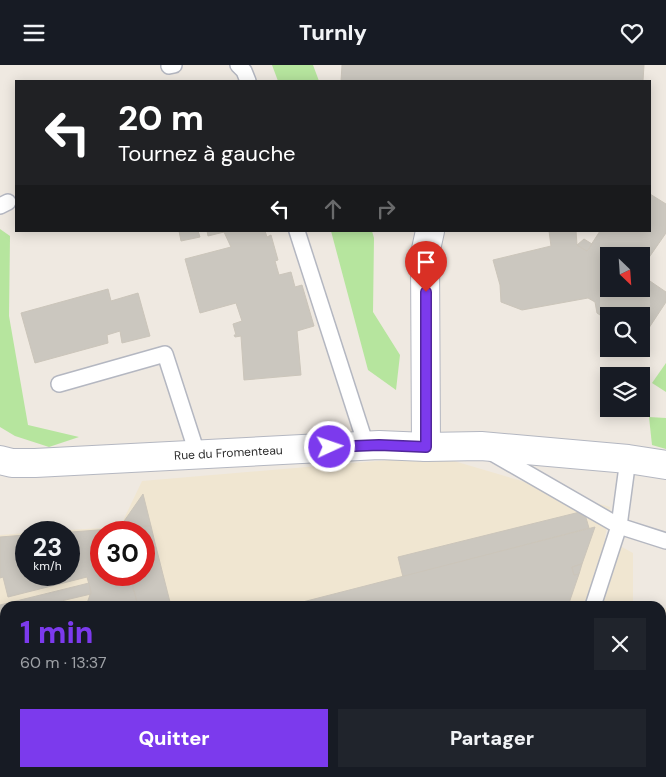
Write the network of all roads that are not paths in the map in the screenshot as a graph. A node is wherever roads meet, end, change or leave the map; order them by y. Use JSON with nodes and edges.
{"nodes":[{"id":1,"x":238,"y":65,"type":"edge"},
{"id":2,"x":248,"y":80,"type":"edge"},
{"id":3,"x":297,"y":232,"type":"edge"},
{"id":4,"x":430,"y":232,"type":"edge"},
{"id":5,"x":59,"y":384,"type":"dead end"},
{"id":6,"x":366,"y":445,"type":"junction"},
{"id":7,"x":426,"y":447,"type":"junction"},
{"id":8,"x":481,"y":447,"type":"junction"},
{"id":9,"x":198,"y":453,"type":"junction"},
{"id":10,"x":628,"y":459,"type":"junction"},
{"id":11,"x":0,"y":460,"type":"edge"},
{"id":12,"x":666,"y":465,"type":"edge"},
{"id":13,"x":619,"y":526,"type":"junction"},
{"id":14,"x":666,"y":541,"type":"edge"},
{"id":15,"x":595,"y":601,"type":"edge"}],
"edges":[{"from":1,"to":2,"type":"lane"},
{"from":3,"to":6,"type":"lane"},
{"from":4,"to":7,"type":"street"},
{"from":5,"to":9,"type":"lane"},
{"from":6,"to":7,"type":"street","name":"Rue du Fromenteau"},
{"from":6,"to":9,"type":"street","name":"Rue du Fromenteau"},
{"from":7,"to":8,"type":"street","name":"Rue du Fromenteau"},
{"from":8,"to":10,"type":"street","name":"Rue du Fromenteau"},
{"from":8,"to":13,"type":"lane"},
{"from":9,"to":11,"type":"street","name":"Rue du Fromenteau"},
{"from":10,"to":12,"type":"street","name":"Rue du Fromenteau"},
{"from":10,"to":13,"type":"lane"},
{"from":13,"to":14,"type":"lane"},
{"from":13,"to":15,"type":"lane"}]}
